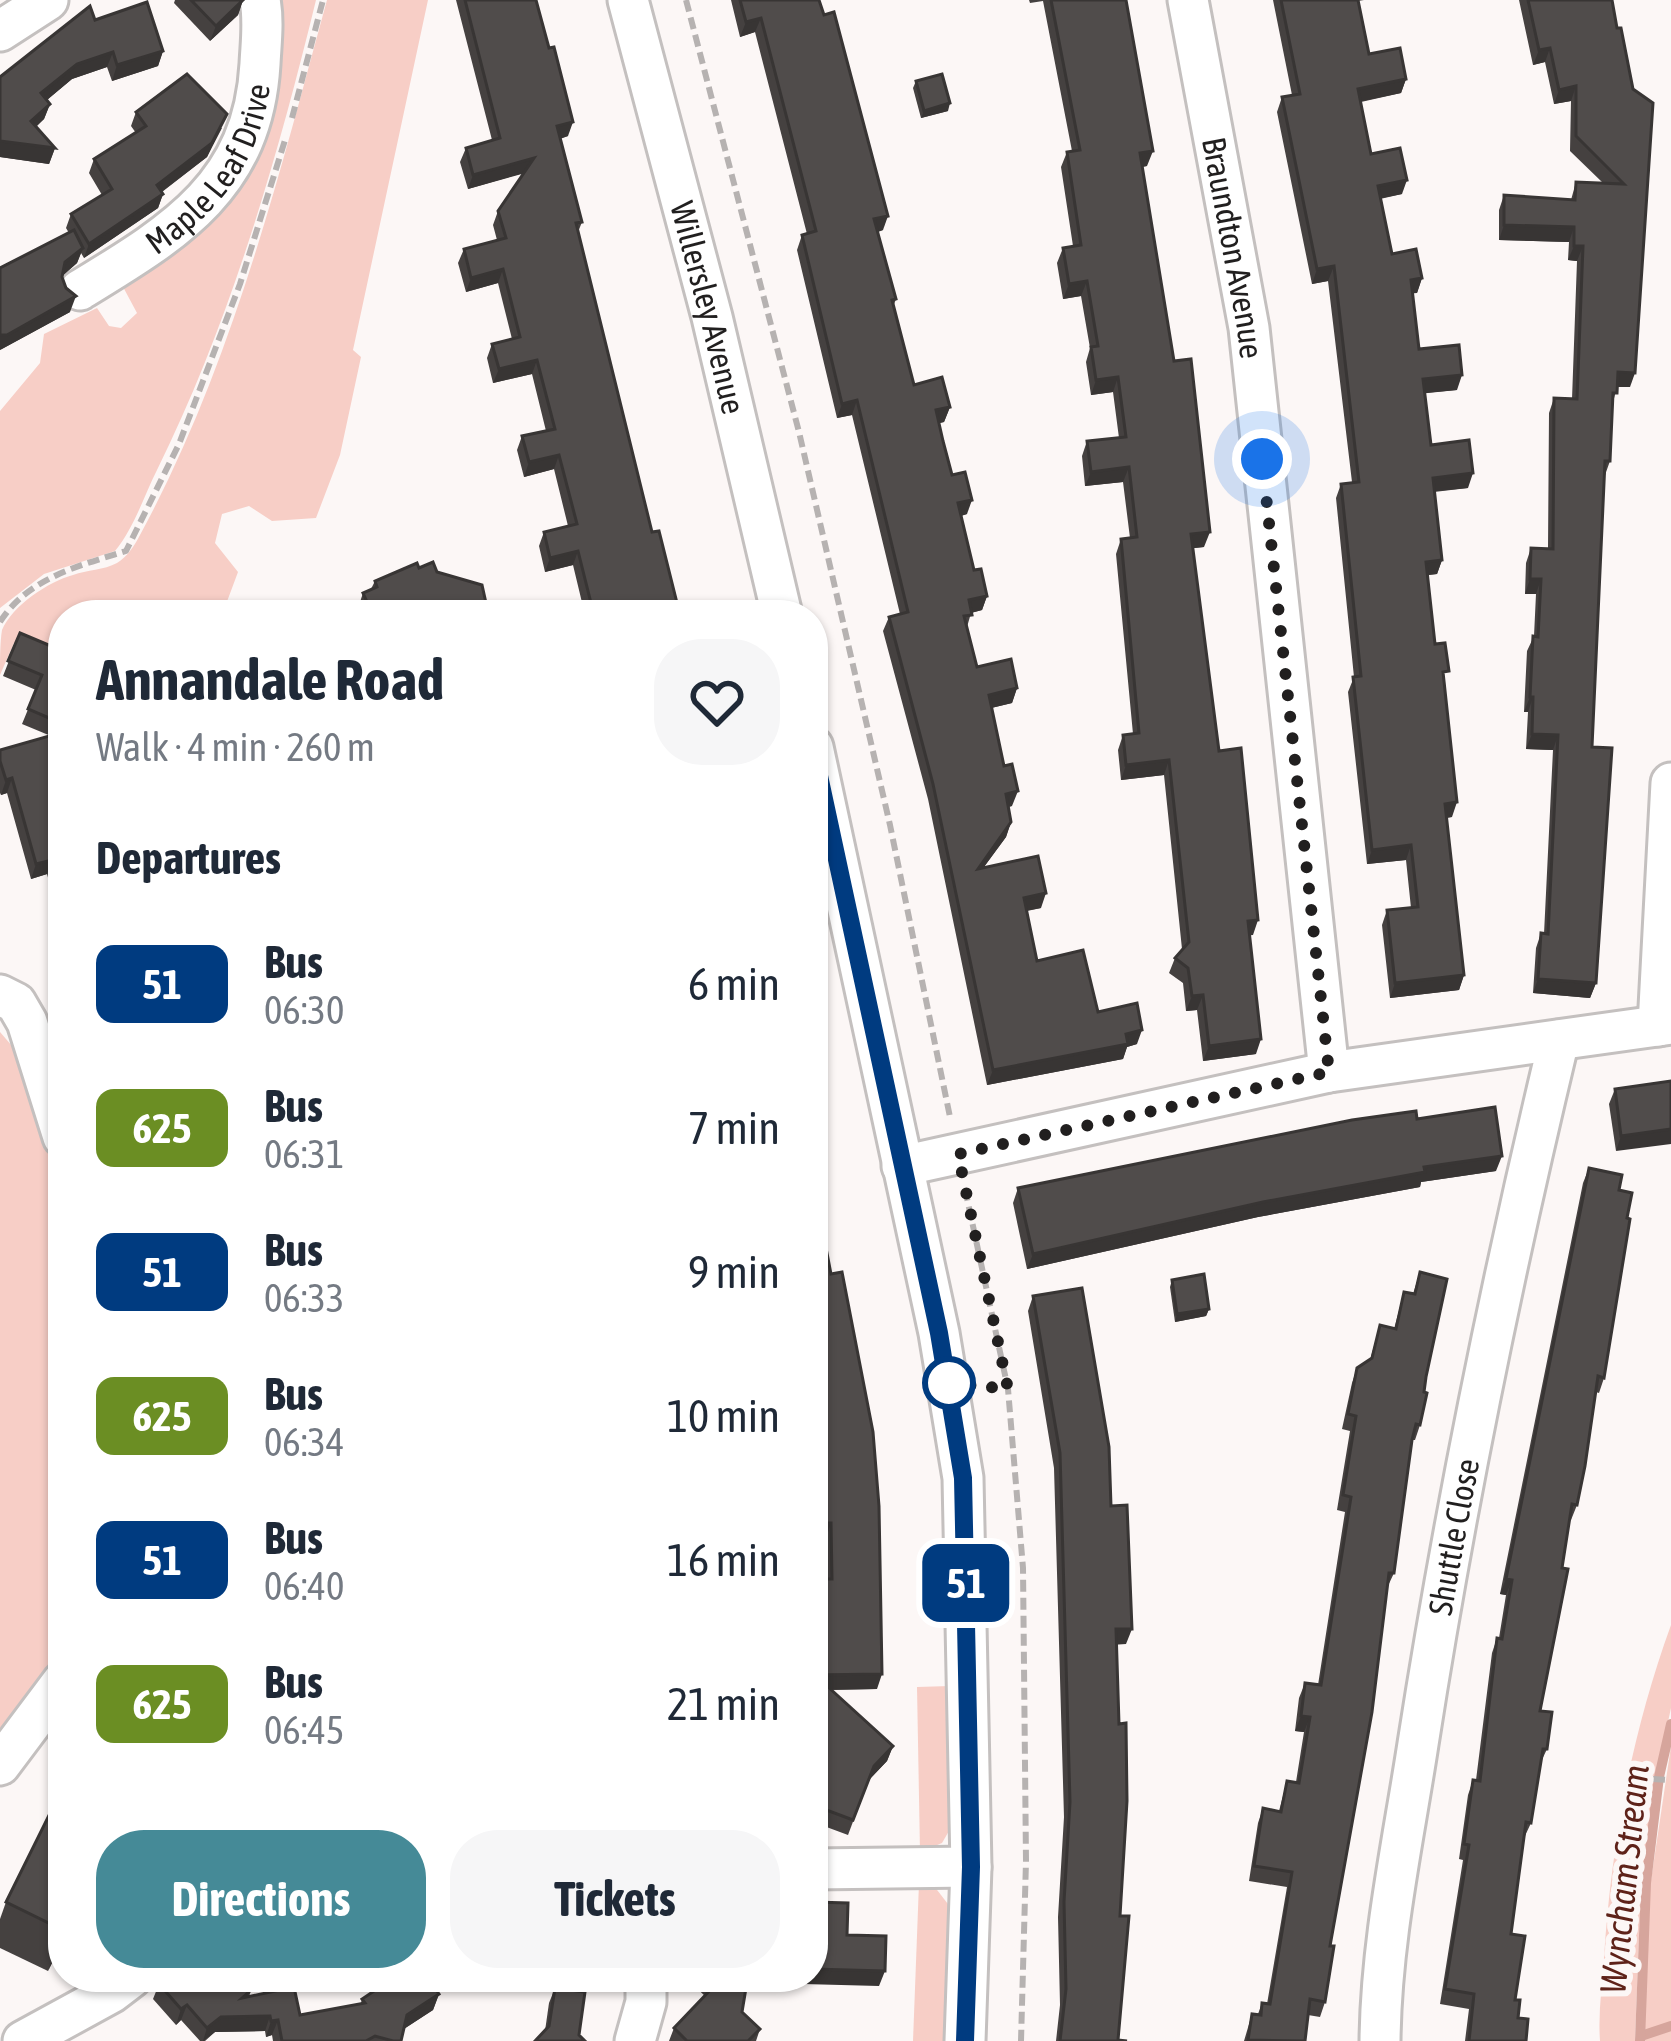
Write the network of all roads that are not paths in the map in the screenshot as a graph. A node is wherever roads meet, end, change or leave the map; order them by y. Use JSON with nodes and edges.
{"nodes":[{"id":1,"x":48,"y":0,"type":"edge"},
{"id":2,"x":260,"y":0,"type":"edge"},
{"id":3,"x":628,"y":0,"type":"edge"},
{"id":4,"x":1188,"y":0,"type":"edge"},
{"id":5,"x":0,"y":31,"type":"edge"},
{"id":6,"x":80,"y":290,"type":"dead end"},
{"id":7,"x":778,"y":600,"type":"edge"},
{"id":8,"x":1671,"y":783,"type":"edge"},
{"id":9,"x":828,"y":818,"type":"edge"},
{"id":10,"x":0,"y":994,"type":"edge"},
{"id":11,"x":1665,"y":1025,"type":"edge"},
{"id":12,"x":1559,"y":1040,"type":"junction"},
{"id":13,"x":1329,"y":1072,"type":"junction"},
{"id":14,"x":48,"y":1086,"type":"edge"},
{"id":15,"x":902,"y":1166,"type":"junction"},
{"id":16,"x":48,"y":1701,"type":"edge"},
{"id":17,"x":0,"y":1765,"type":"edge"},
{"id":18,"x":971,"y":1867,"type":"junction"},
{"id":19,"x":828,"y":1869,"type":"edge"},
{"id":20,"x":113,"y":1992,"type":"edge"},
{"id":21,"x":646,"y":1992,"type":"edge"},
{"id":22,"x":23,"y":2041,"type":"edge"},
{"id":23,"x":635,"y":2041,"type":"edge"},
{"id":24,"x":965,"y":2041,"type":"edge"},
{"id":25,"x":1380,"y":2041,"type":"edge"}],
"edges":[{"from":1,"to":5,"type":"street"},
{"from":2,"to":6,"type":"street","name":"Maple Leaf Drive"},
{"from":3,"to":7,"type":"street","name":"Willersley Avenue"},
{"from":4,"to":13,"type":"street","name":"Braundton Avenue"},
{"from":8,"to":11,"type":"street"},
{"from":9,"to":15,"type":"street"},
{"from":10,"to":14,"type":"street"},
{"from":11,"to":12,"type":"street"},
{"from":12,"to":13,"type":"street"},
{"from":12,"to":25,"type":"street","name":"Shuttle Close"},
{"from":13,"to":15,"type":"street"},
{"from":15,"to":18,"type":"street"},
{"from":16,"to":17,"type":"street"},
{"from":18,"to":19,"type":"street"},
{"from":18,"to":24,"type":"street"},
{"from":20,"to":22,"type":"street"},
{"from":21,"to":23,"type":"street"}]}
